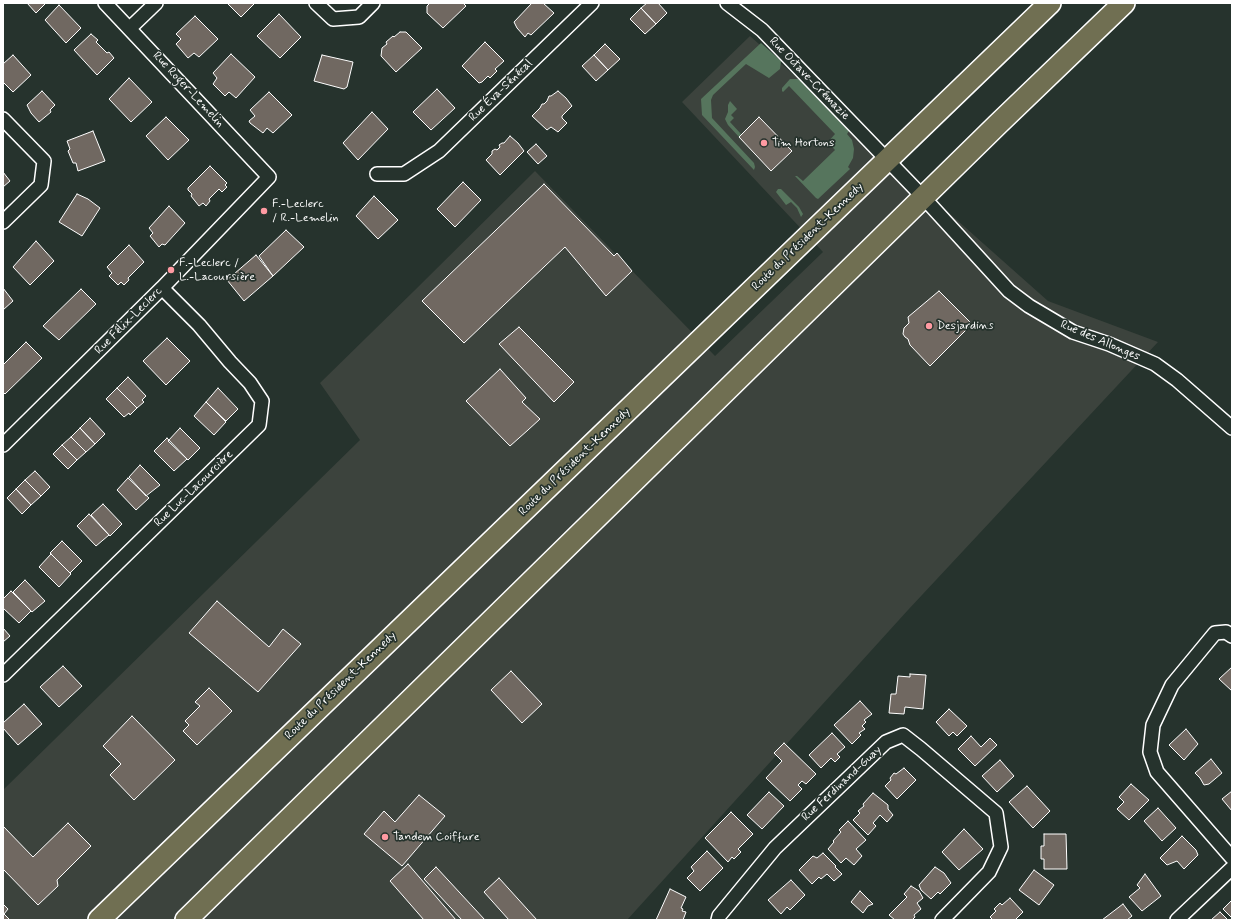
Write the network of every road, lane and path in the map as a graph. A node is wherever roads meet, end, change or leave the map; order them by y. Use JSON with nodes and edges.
{"nodes":[{"id":1,"x":105,"y":3,"type":"edge"},
{"id":2,"x":156,"y":3,"type":"edge"},
{"id":3,"x":316,"y":3,"type":"edge"},
{"id":4,"x":373,"y":3,"type":"edge"},
{"id":5,"x":592,"y":3,"type":"edge"},
{"id":6,"x":726,"y":3,"type":"edge"},
{"id":7,"x":1050,"y":3,"type":"edge"},
{"id":8,"x":1124,"y":3,"type":"edge"},
{"id":9,"x":130,"y":28,"type":"junction"},
{"id":10,"x":3,"y":118,"type":"edge"},
{"id":11,"x":888,"y":160,"type":"junction"},
{"id":12,"x":377,"y":174,"type":"dead end"},
{"id":13,"x":270,"y":180,"type":"joint"},
{"id":14,"x":924,"y":198,"type":"junction"},
{"id":15,"x":3,"y":222,"type":"edge"},
{"id":16,"x":162,"y":288,"type":"junction"},
{"id":17,"x":1232,"y":428,"type":"edge"},
{"id":18,"x":3,"y":445,"type":"edge"},
{"id":19,"x":1232,"y":636,"type":"edge"},
{"id":20,"x":3,"y":675,"type":"edge"},
{"id":21,"x":1232,"y":858,"type":"edge"},
{"id":22,"x":1232,"y":868,"type":"edge"},
{"id":23,"x":99,"y":920,"type":"edge"},
{"id":24,"x":186,"y":920,"type":"edge"},
{"id":25,"x":718,"y":920,"type":"edge"},
{"id":26,"x":942,"y":920,"type":"edge"},
{"id":27,"x":1177,"y":920,"type":"edge"}],
"edges":[{"from":1,"to":9,"type":"street","name":"Rue Roger-Lemelin"},
{"from":2,"to":9,"type":"street"},
{"from":3,"to":4,"type":"street"},
{"from":5,"to":12,"type":"street","name":"Rue Éva-Sénécal"},
{"from":6,"to":11,"type":"street","name":"Rue Octave-Crémazie"},
{"from":7,"to":11,"type":"main road","name":"Route du Président-Kennedy"},
{"from":8,"to":14,"type":"main road"},
{"from":9,"to":13,"type":"street","name":"Rue Roger-Lemelin"},
{"from":10,"to":15,"type":"street"},
{"from":11,"to":14,"type":"street","name":"Rue Octave-Crémazie"},
{"from":11,"to":23,"type":"main road","name":"Route du Président-Kennedy"},
{"from":13,"to":16,"type":"street","name":"Rue Félix-Leclerc"},
{"from":14,"to":17,"type":"street","name":"Rue des Allonges"},
{"from":14,"to":24,"type":"main road"},
{"from":16,"to":18,"type":"street","name":"Rue Félix-Leclerc"},
{"from":16,"to":20,"type":"street","name":"Rue Luc-Lacourcière"},
{"from":19,"to":21,"type":"street"},
{"from":22,"to":27,"type":"street"},
{"from":25,"to":26,"type":"street","name":"Rue Ferdinand-Guay"}]}
